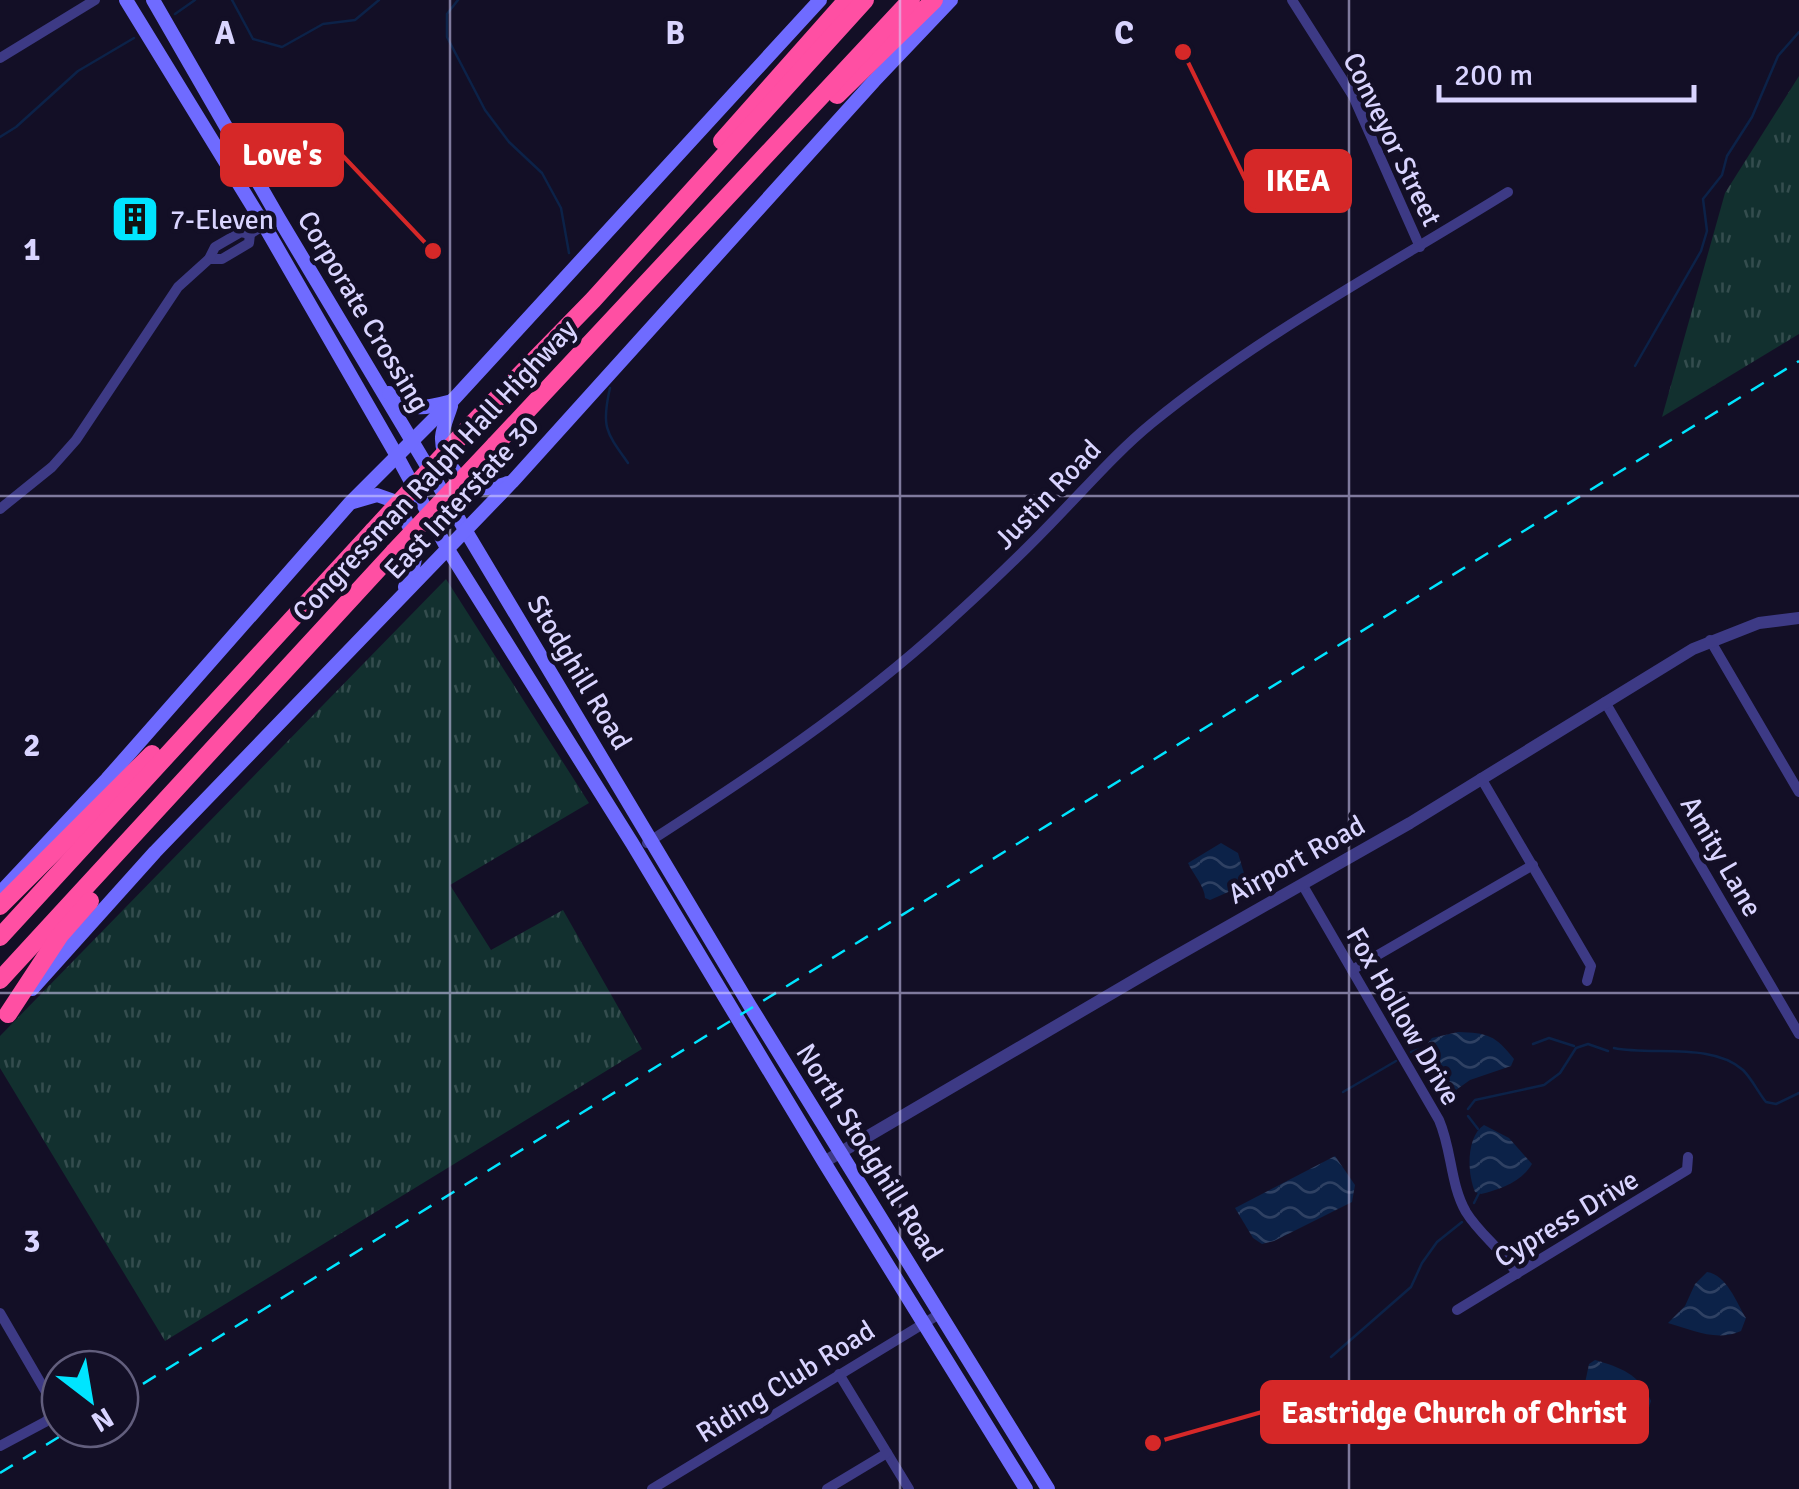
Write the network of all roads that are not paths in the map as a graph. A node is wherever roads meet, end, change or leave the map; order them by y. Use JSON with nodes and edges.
{"nodes":[{"id":1,"x":96,"y":0,"type":"edge"},
{"id":2,"x":126,"y":0,"type":"edge"},
{"id":3,"x":153,"y":0,"type":"edge"},
{"id":4,"x":820,"y":0,"type":"edge"},
{"id":5,"x":846,"y":0,"type":"edge"},
{"id":6,"x":865,"y":0,"type":"edge"},
{"id":7,"x":911,"y":0,"type":"edge"},
{"id":8,"x":934,"y":0,"type":"edge"},
{"id":9,"x":951,"y":0,"type":"edge"},
{"id":10,"x":1292,"y":0,"type":"edge"},
{"id":11,"x":0,"y":58,"type":"edge"},
{"id":12,"x":1508,"y":192,"type":"dead end"},
{"id":13,"x":257,"y":229,"type":"junction"},
{"id":14,"x":657,"y":230,"type":"junction"},
{"id":15,"x":1420,"y":246,"type":"junction"},
{"id":16,"x":642,"y":289,"type":"junction"},
{"id":17,"x":380,"y":386,"type":"junction"},
{"id":18,"x":452,"y":400,"type":"junction"},
{"id":19,"x":412,"y":440,"type":"junction"},
{"id":20,"x":398,"y":456,"type":"junction"},
{"id":21,"x":512,"y":482,"type":"junction"},
{"id":22,"x":350,"y":503,"type":"junction"},
{"id":23,"x":0,"y":509,"type":"edge"},
{"id":24,"x":465,"y":529,"type":"junction"},
{"id":25,"x":447,"y":548,"type":"junction"},
{"id":26,"x":401,"y":597,"type":"junction"},
{"id":27,"x":1799,"y":618,"type":"edge"},
{"id":28,"x":1710,"y":640,"type":"junction"},
{"id":29,"x":255,"y":659,"type":"junction"},
{"id":30,"x":1605,"y":702,"type":"junction"},
{"id":31,"x":246,"y":710,"type":"junction"},
{"id":32,"x":1481,"y":778,"type":"junction"},
{"id":33,"x":1799,"y":792,"type":"edge"},
{"id":34,"x":651,"y":840,"type":"junction"},
{"id":35,"x":636,"y":850,"type":"junction"},
{"id":36,"x":1532,"y":865,"type":"junction"},
{"id":37,"x":1302,"y":884,"type":"junction"},
{"id":38,"x":0,"y":893,"type":"edge"},
{"id":39,"x":0,"y":906,"type":"edge"},
{"id":40,"x":0,"y":936,"type":"edge"},
{"id":41,"x":1352,"y":970,"type":"junction"},
{"id":42,"x":0,"y":980,"type":"edge"},
{"id":43,"x":1587,"y":981,"type":"dead end"},
{"id":44,"x":4,"y":1018,"type":"edge"},
{"id":45,"x":1799,"y":1034,"type":"edge"},
{"id":46,"x":840,"y":1153,"type":"junction"},
{"id":47,"x":1688,"y":1157,"type":"dead end"},
{"id":48,"x":824,"y":1162,"type":"junction"},
{"id":49,"x":1518,"y":1274,"type":"junction"},
{"id":50,"x":1457,"y":1310,"type":"dead end"},
{"id":51,"x":0,"y":1313,"type":"edge"},
{"id":52,"x":941,"y":1313,"type":"junction"},
{"id":53,"x":924,"y":1323,"type":"junction"},
{"id":54,"x":839,"y":1374,"type":"junction"},
{"id":55,"x":0,"y":1446,"type":"edge"},
{"id":56,"x":887,"y":1453,"type":"junction"},
{"id":57,"x":652,"y":1489,"type":"edge"},
{"id":58,"x":827,"y":1489,"type":"edge"},
{"id":59,"x":909,"y":1489,"type":"edge"},
{"id":60,"x":1026,"y":1489,"type":"edge"},
{"id":61,"x":1048,"y":1489,"type":"edge"}],
"edges":[{"from":1,"to":11,"type":"street"},
{"from":2,"to":13,"type":"main road","name":"Corporate Crossing"},
{"from":3,"to":17,"type":"main road","name":"Corporate Crossing"},
{"from":4,"to":18,"type":"main road"},
{"from":5,"to":14,"type":"highway"},
{"from":6,"to":14,"type":"highway","name":"Congressman Ralph Hall Highway"},
{"from":7,"to":16,"type":"highway","name":"Congressman Ralph Hall Highway"},
{"from":8,"to":16,"type":"highway"},
{"from":9,"to":21,"type":"main road","name":"East Interstate 30"},
{"from":10,"to":15,"type":"street","name":"Conveyor Street"},
{"from":12,"to":15,"type":"street","name":"Justin Road"},
{"from":13,"to":20,"type":"main road","name":"Corporate Crossing"},
{"from":13,"to":23,"type":"street"},
{"from":14,"to":29,"type":"highway","name":"Congressman Ralph Hall Highway","bridge":true},
{"from":15,"to":34,"type":"street","name":"Justin Road"},
{"from":16,"to":31,"type":"highway","name":"Congressman Ralph Hall Highway","bridge":true},
{"from":17,"to":18,"type":"main road"},
{"from":17,"to":19,"type":"main road","name":"Corporate Crossing"},
{"from":18,"to":19,"type":"main road"},
{"from":18,"to":21,"type":"main road"},
{"from":19,"to":20,"type":"main road"},
{"from":19,"to":24,"type":"main road","name":"Corporate Crossing"},
{"from":20,"to":22,"type":"main road"},
{"from":20,"to":25,"type":"main road","name":"Corporate Crossing"},
{"from":21,"to":24,"type":"main road","name":"East Interstate 30"},
{"from":22,"to":26,"type":"main road"},
{"from":22,"to":38,"type":"main road"},
{"from":24,"to":25,"type":"main road","name":"East Interstate 30"},
{"from":24,"to":34,"type":"main road","name":"Stodghill Road"},
{"from":25,"to":26,"type":"main road","name":"East Interstate 30"},
{"from":25,"to":35,"type":"main road","name":"Stodghill Road"},
{"from":26,"to":44,"type":"main road","name":"East Interstate 30"},
{"from":27,"to":28,"type":"street","name":"Airport Road"},
{"from":28,"to":30,"type":"street","name":"Airport Road"},
{"from":28,"to":33,"type":"street"},
{"from":29,"to":39,"type":"highway"},
{"from":29,"to":40,"type":"highway","name":"Congressman Ralph Hall Highway"},
{"from":30,"to":32,"type":"street","name":"Airport Road"},
{"from":30,"to":45,"type":"street","name":"Amity Lane"},
{"from":31,"to":42,"type":"highway","name":"Congressman Ralph Hall Highway"},
{"from":31,"to":44,"type":"highway"},
{"from":32,"to":36,"type":"street"},
{"from":32,"to":37,"type":"street","name":"Airport Road"},
{"from":34,"to":35,"type":"street","name":"Justin Road"},
{"from":34,"to":46,"type":"main road","name":"North Stodghill Road"},
{"from":35,"to":48,"type":"main road","name":"North Stodghill Road"},
{"from":36,"to":41,"type":"street"},
{"from":36,"to":43,"type":"street"},
{"from":37,"to":41,"type":"street","name":"Fox Hollow Drive"},
{"from":37,"to":46,"type":"street","name":"Airport Road"},
{"from":41,"to":49,"type":"street","name":"Fox Hollow Drive"},
{"from":46,"to":48,"type":"street","name":"Airport Road"},
{"from":46,"to":52,"type":"main road","name":"North Stodghill Road"},
{"from":47,"to":49,"type":"street","name":"Cypress Drive"},
{"from":48,"to":53,"type":"main road","name":"North Stodghill Road"},
{"from":49,"to":50,"type":"street","name":"Cypress Drive"},
{"from":51,"to":55,"type":"street"},
{"from":52,"to":53,"type":"street","name":"Riding Club Road"},
{"from":52,"to":61,"type":"main road","name":"North Stodghill Road"},
{"from":53,"to":54,"type":"street","name":"Riding Club Road"},
{"from":53,"to":60,"type":"main road","name":"North Stodghill Road"},
{"from":54,"to":56,"type":"street"},
{"from":54,"to":57,"type":"street","name":"Riding Club Road"},
{"from":56,"to":58,"type":"street"},
{"from":56,"to":59,"type":"street"}]}
